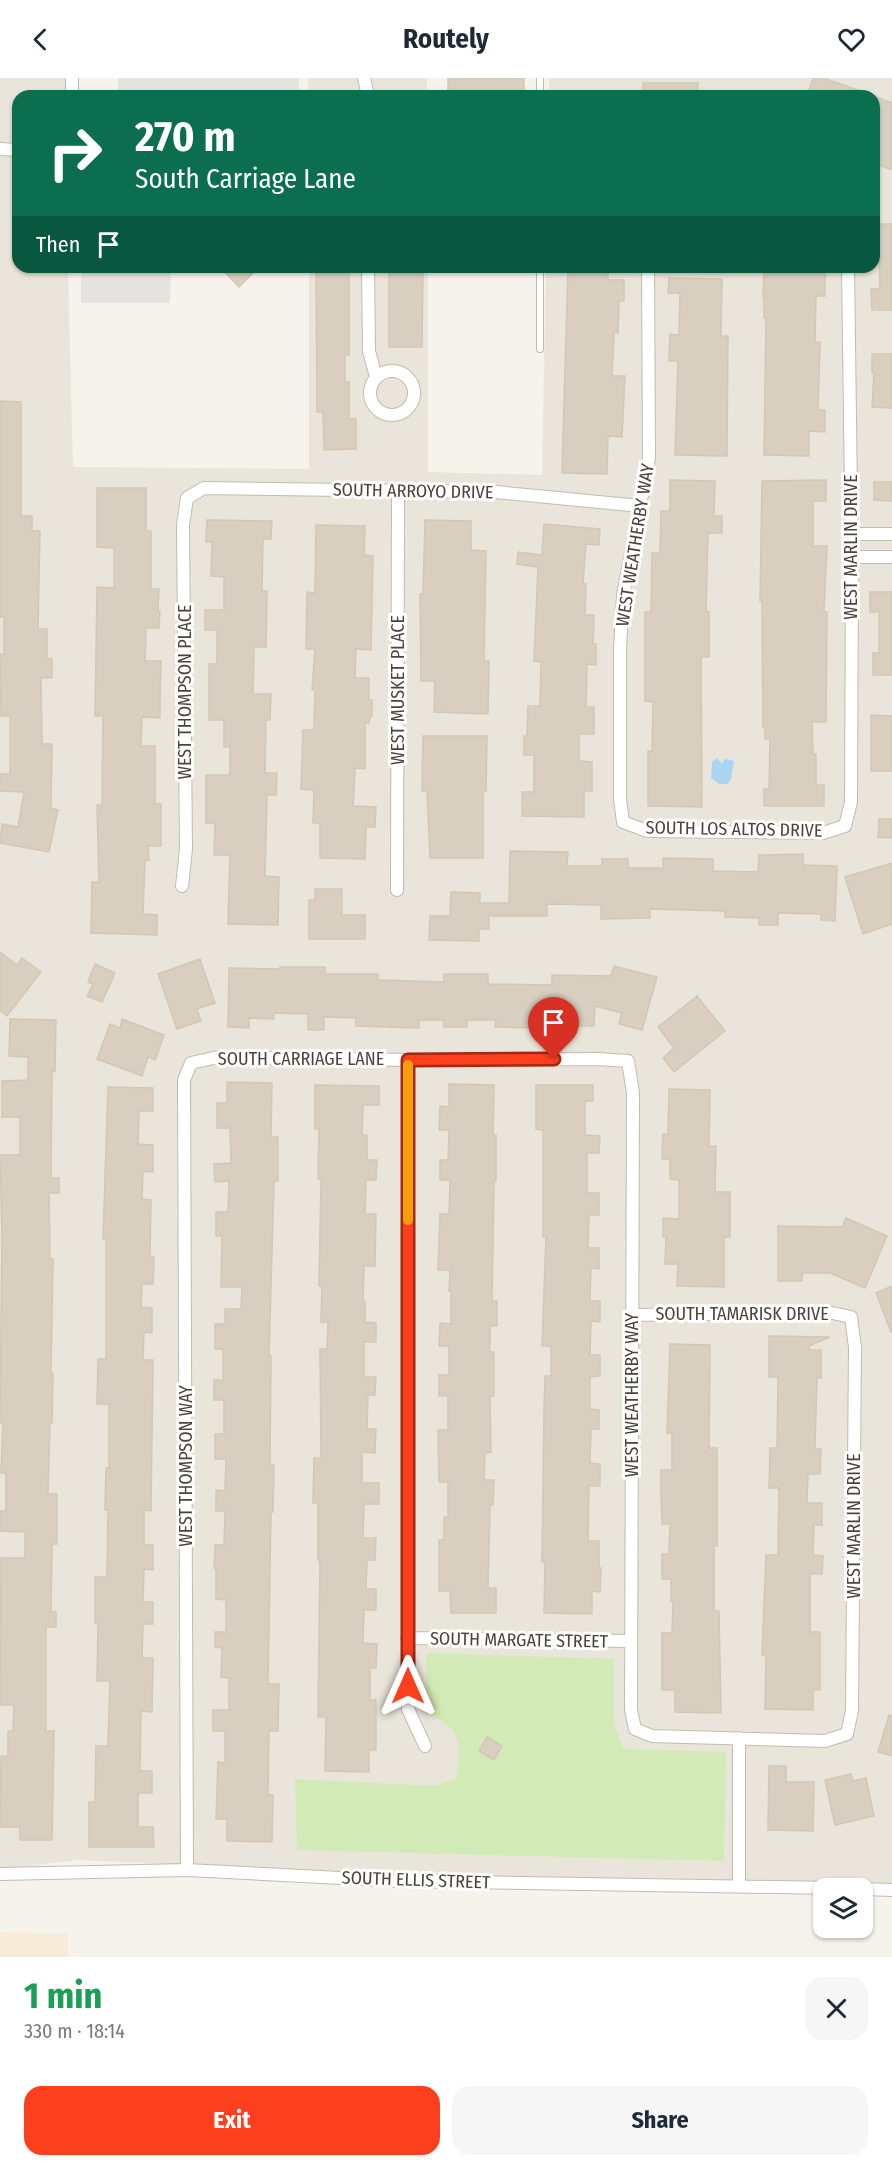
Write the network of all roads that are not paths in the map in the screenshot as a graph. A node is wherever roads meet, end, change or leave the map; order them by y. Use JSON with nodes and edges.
{"nodes":[{"id":1,"x":368,"y":273,"type":"edge"},
{"id":2,"x":540,"y":273,"type":"edge"},
{"id":3,"x":648,"y":273,"type":"edge"},
{"id":4,"x":848,"y":273,"type":"edge"},
{"id":5,"x":540,"y":349,"type":"dead end"},
{"id":6,"x":376,"y":377,"type":"dead end"},
{"id":7,"x":398,"y":490,"type":"junction"},
{"id":8,"x":187,"y":498,"type":"joint"},
{"id":9,"x":640,"y":506,"type":"junction"},
{"id":10,"x":851,"y":534,"type":"junction"},
{"id":11,"x":892,"y":534,"type":"edge"},
{"id":12,"x":852,"y":557,"type":"junction"},
{"id":13,"x":892,"y":557,"type":"edge"},
{"id":14,"x":623,"y":822,"type":"joint"},
{"id":15,"x":845,"y":826,"type":"joint"},
{"id":16,"x":182,"y":886,"type":"dead end"},
{"id":17,"x":397,"y":890,"type":"dead end"},
{"id":18,"x":408,"y":1060,"type":"junction"},
{"id":19,"x":628,"y":1061,"type":"joint"},
{"id":20,"x":191,"y":1063,"type":"joint"},
{"id":21,"x":632,"y":1315,"type":"junction"},
{"id":22,"x":851,"y":1317,"type":"joint"},
{"id":23,"x":407,"y":1638,"type":"junction"},
{"id":24,"x":631,"y":1641,"type":"junction"},
{"id":25,"x":739,"y":1738,"type":"junction"},
{"id":26,"x":425,"y":1746,"type":"dead end"},
{"id":27,"x":187,"y":1870,"type":"junction"},
{"id":28,"x":0,"y":1874,"type":"edge"},
{"id":29,"x":739,"y":1886,"type":"junction"},
{"id":30,"x":813,"y":1888,"type":"edge"},
{"id":31,"x":873,"y":1889,"type":"edge"},
{"id":32,"x":892,"y":1890,"type":"edge"}],
"edges":[{"from":1,"to":6,"type":"street"},
{"from":2,"to":5,"type":"lane"},
{"from":3,"to":9,"type":"street","name":"WEST WEATHERBY WAY"},
{"from":4,"to":10,"type":"street","name":"WEST MARLIN DRIVE"},
{"from":7,"to":8,"type":"street","name":"SOUTH ARROYO DRIVE"},
{"from":7,"to":9,"type":"street","name":"SOUTH ARROYO DRIVE"},
{"from":7,"to":17,"type":"street","name":"WEST MUSKET PLACE"},
{"from":8,"to":16,"type":"street","name":"WEST THOMPSON PLACE"},
{"from":9,"to":14,"type":"street","name":"WEST WEATHERBY WAY"},
{"from":10,"to":11,"type":"street"},
{"from":10,"to":12,"type":"street","name":"WEST MARLIN DRIVE"},
{"from":12,"to":13,"type":"street"},
{"from":12,"to":15,"type":"street","name":"WEST MARLIN DRIVE"},
{"from":14,"to":15,"type":"street","name":"SOUTH LOS ALTOS DRIVE"},
{"from":18,"to":19,"type":"street","name":"SOUTH CARRIAGE LANE"},
{"from":18,"to":20,"type":"street","name":"SOUTH CARRIAGE LANE"},
{"from":18,"to":23,"type":"street"},
{"from":19,"to":21,"type":"street","name":"WEST WEATHERBY WAY"},
{"from":20,"to":27,"type":"street","name":"WEST THOMPSON WAY"},
{"from":21,"to":22,"type":"street","name":"SOUTH TAMARISK DRIVE"},
{"from":21,"to":24,"type":"street","name":"WEST WEATHERBY WAY"},
{"from":22,"to":25,"type":"street","name":"WEST MARLIN DRIVE"},
{"from":23,"to":24,"type":"street","name":"SOUTH MARGATE STREET"},
{"from":23,"to":26,"type":"street"},
{"from":24,"to":25,"type":"street","name":"WEST WEATHERBY WAY"},
{"from":25,"to":29,"type":"street"},
{"from":27,"to":28,"type":"street","name":"SOUTH ELLIS STREET"},
{"from":27,"to":29,"type":"street","name":"SOUTH ELLIS STREET"},
{"from":29,"to":30,"type":"street","name":"SOUTH ELLIS STREET"},
{"from":31,"to":32,"type":"street"}]}
